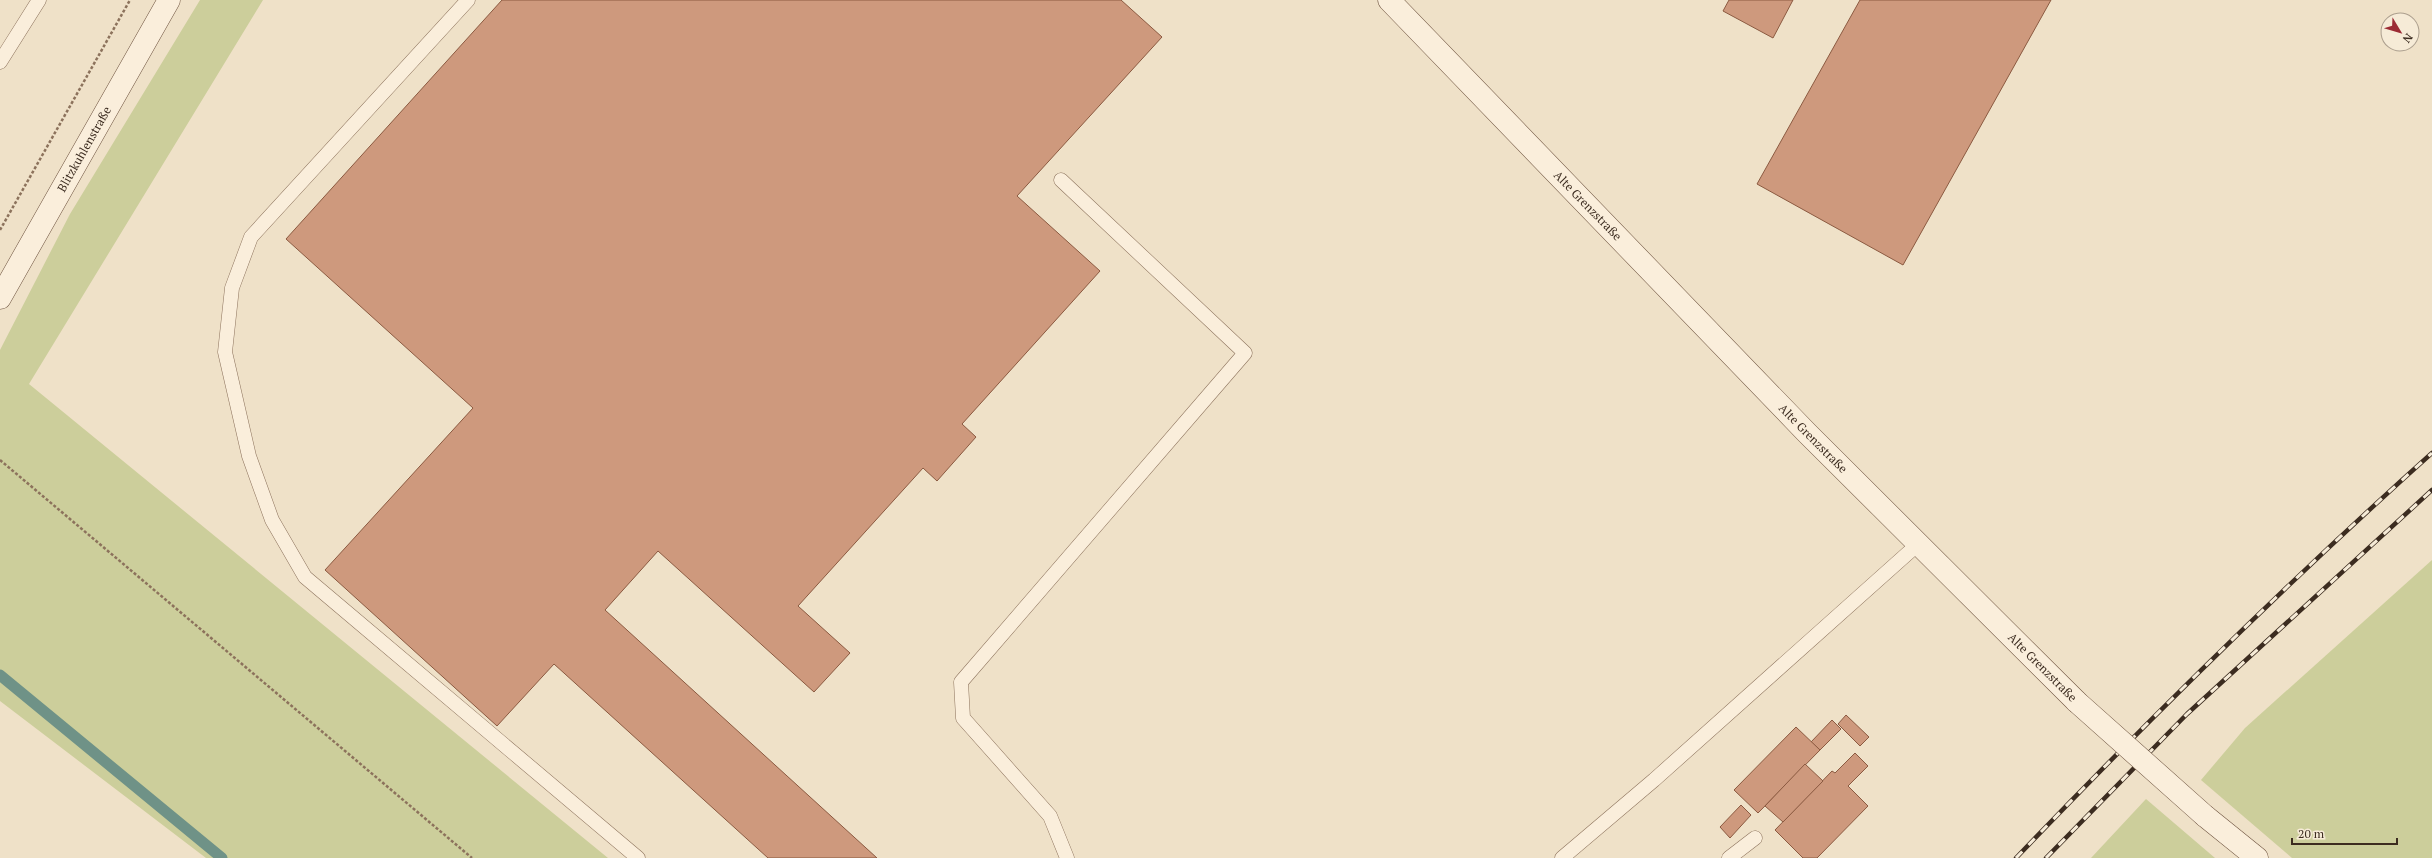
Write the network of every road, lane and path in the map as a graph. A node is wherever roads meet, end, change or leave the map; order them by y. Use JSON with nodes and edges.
{"nodes":[{"id":1,"x":39,"y":0,"type":"edge"},
{"id":2,"x":130,"y":0,"type":"edge"},
{"id":3,"x":169,"y":0,"type":"edge"},
{"id":4,"x":468,"y":0,"type":"edge"},
{"id":5,"x":1389,"y":0,"type":"edge"},
{"id":6,"x":0,"y":62,"type":"edge"},
{"id":7,"x":1061,"y":180,"type":"dead end"},
{"id":8,"x":0,"y":230,"type":"edge"},
{"id":9,"x":0,"y":298,"type":"edge"},
{"id":10,"x":0,"y":460,"type":"edge"},
{"id":11,"x":1918,"y":545,"type":"junction"},
{"id":12,"x":1755,"y":838,"type":"dead end"},
{"id":13,"x":472,"y":858,"type":"edge"},
{"id":14,"x":638,"y":858,"type":"edge"},
{"id":15,"x":1067,"y":858,"type":"edge"},
{"id":16,"x":1562,"y":858,"type":"edge"},
{"id":17,"x":1729,"y":858,"type":"edge"},
{"id":18,"x":2257,"y":858,"type":"edge"}],
"edges":[{"from":1,"to":6,"type":"lane"},
{"from":2,"to":8,"type":"path"},
{"from":3,"to":9,"type":"street","name":"Blitzkuhlenstraße"},
{"from":4,"to":14,"type":"lane"},
{"from":5,"to":11,"type":"street","name":"Alte Grenzstraße"},
{"from":7,"to":15,"type":"lane"},
{"from":10,"to":13,"type":"path"},
{"from":11,"to":16,"type":"lane"},
{"from":11,"to":18,"type":"street","name":"Alte Grenzstraße","bridge":true},
{"from":12,"to":17,"type":"lane"}]}
